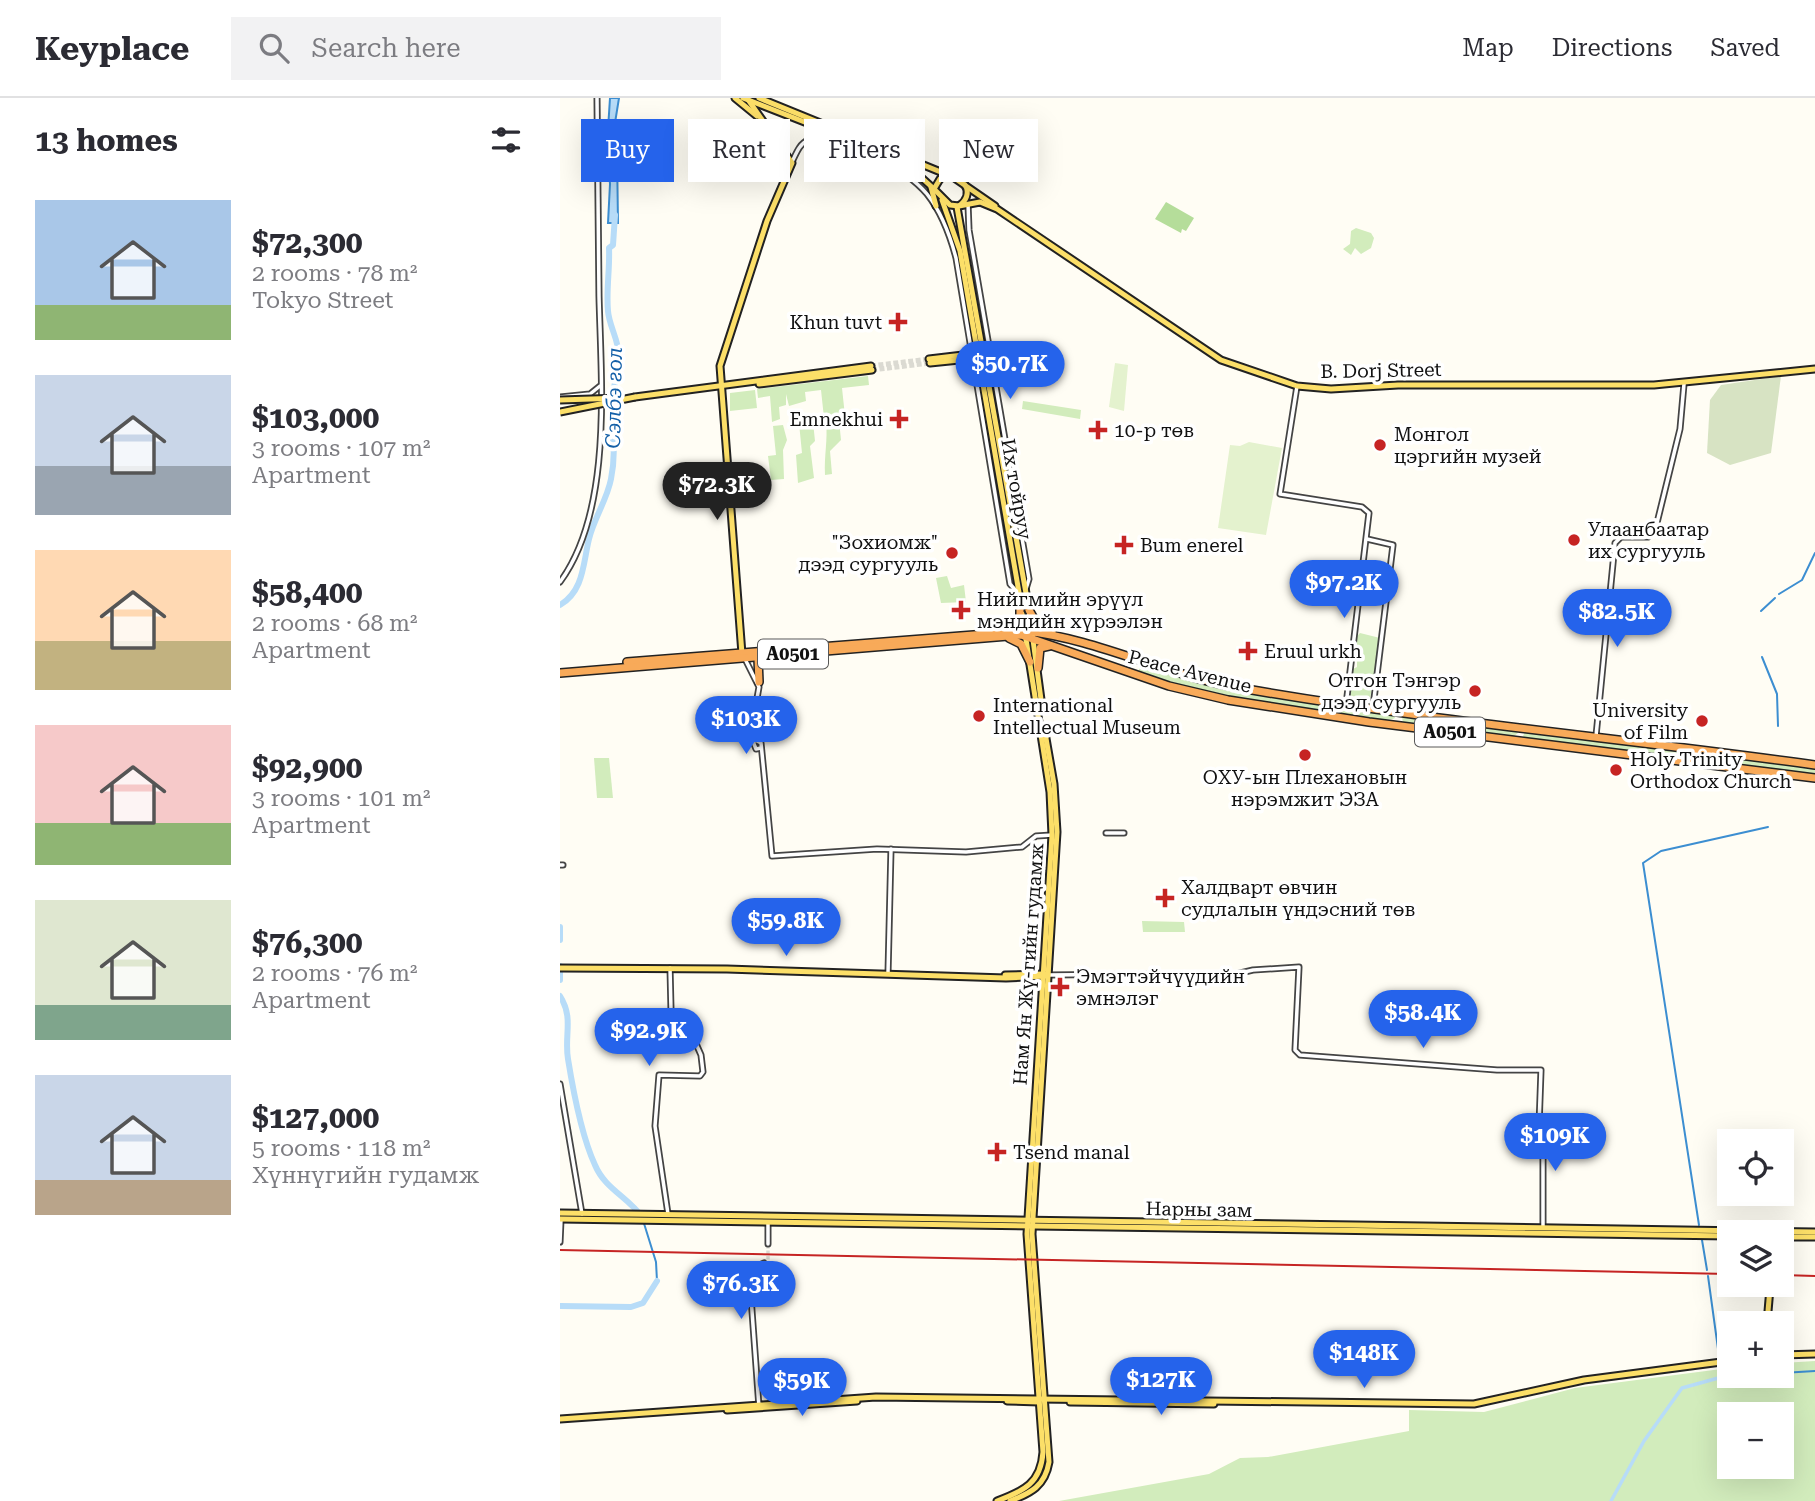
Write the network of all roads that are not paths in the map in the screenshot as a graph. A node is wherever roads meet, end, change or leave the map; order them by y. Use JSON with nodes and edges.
{"nodes":[{"id":1,"x":597,"y":98,"type":"edge"},
{"id":2,"x":735,"y":98,"type":"edge"},
{"id":3,"x":759,"y":98,"type":"edge"},
{"id":4,"x":765,"y":98,"type":"edge"},
{"id":5,"x":746,"y":99,"type":"edge"},
{"id":6,"x":775,"y":106,"type":"junction"},
{"id":7,"x":761,"y":119,"type":"edge"},
{"id":8,"x":761,"y":119,"type":"edge"},
{"id":9,"x":765,"y":119,"type":"edge"},
{"id":10,"x":790,"y":160,"type":"edge"},
{"id":11,"x":792,"y":163,"type":"junction"},
{"id":12,"x":939,"y":172,"type":"edge"},
{"id":13,"x":939,"y":180,"type":"edge"},
{"id":14,"x":960,"y":182,"type":"edge"},
{"id":15,"x":964,"y":184,"type":"junction"},
{"id":16,"x":932,"y":186,"type":"junction"},
{"id":17,"x":942,"y":200,"type":"junction"},
{"id":18,"x":968,"y":204,"type":"junction"},
{"id":19,"x":936,"y":206,"type":"junction"},
{"id":20,"x":958,"y":206,"type":"junction"},
{"id":21,"x":997,"y":209,"type":"junction"},
{"id":22,"x":977,"y":355,"type":"junction"},
{"id":23,"x":930,"y":361,"type":"tunnel mouth"},
{"id":24,"x":871,"y":368,"type":"tunnel mouth"},
{"id":25,"x":1815,"y":369,"type":"edge"},
{"id":26,"x":602,"y":384,"type":"junction"},
{"id":27,"x":1684,"y":384,"type":"junction"},
{"id":28,"x":1297,"y":386,"type":"junction"},
{"id":29,"x":721,"y":387,"type":"junction"},
{"id":30,"x":635,"y":397,"type":"junction"},
{"id":31,"x":560,"y":398,"type":"edge"},
{"id":32,"x":560,"y":412,"type":"edge"},
{"id":33,"x":1367,"y":539,"type":"junction"},
{"id":34,"x":560,"y":582,"type":"edge"},
{"id":35,"x":1022,"y":596,"type":"junction"},
{"id":36,"x":1029,"y":610,"type":"junction"},
{"id":37,"x":1009,"y":631,"type":"junction"},
{"id":38,"x":1029,"y":634,"type":"junction"},
{"id":39,"x":1062,"y":636,"type":"junction"},
{"id":40,"x":991,"y":637,"type":"junction"},
{"id":41,"x":1057,"y":648,"type":"junction"},
{"id":42,"x":743,"y":656,"type":"junction"},
{"id":43,"x":758,"y":658,"type":"junction"},
{"id":44,"x":1130,"y":659,"type":"junction"},
{"id":45,"x":1030,"y":662,"type":"junction"},
{"id":46,"x":1147,"y":664,"type":"junction"},
{"id":47,"x":1038,"y":668,"type":"junction"},
{"id":48,"x":560,"y":671,"type":"edge"},
{"id":49,"x":1125,"y":671,"type":"junction"},
{"id":50,"x":1139,"y":676,"type":"junction"},
{"id":51,"x":758,"y":682,"type":"junction"},
{"id":52,"x":1038,"y":704,"type":"joint"},
{"id":53,"x":1346,"y":705,"type":"junction"},
{"id":54,"x":1373,"y":709,"type":"junction"},
{"id":55,"x":1398,"y":712,"type":"junction"},
{"id":56,"x":1396,"y":725,"type":"junction"},
{"id":57,"x":1513,"y":727,"type":"junction"},
{"id":58,"x":1528,"y":729,"type":"junction"},
{"id":59,"x":1596,"y":737,"type":"junction"},
{"id":60,"x":1510,"y":740,"type":"junction"},
{"id":61,"x":1527,"y":742,"type":"junction"},
{"id":62,"x":1815,"y":765,"type":"edge"},
{"id":63,"x":1815,"y":778,"type":"edge"},
{"id":64,"x":1106,"y":833,"type":"dead end"},
{"id":65,"x":1124,"y":833,"type":"dead end"},
{"id":66,"x":1052,"y":835,"type":"junction"},
{"id":67,"x":891,"y":849,"type":"junction"},
{"id":68,"x":560,"y":968,"type":"edge"},
{"id":69,"x":670,"y":968,"type":"junction"},
{"id":70,"x":888,"y":973,"type":"junction"},
{"id":71,"x":1045,"y":975,"type":"junction"},
{"id":72,"x":560,"y":1084,"type":"edge"},
{"id":73,"x":560,"y":1213,"type":"edge"},
{"id":74,"x":582,"y":1213,"type":"junction"},
{"id":75,"x":668,"y":1214,"type":"junction"},
{"id":76,"x":627,"y":1217,"type":"junction"},
{"id":77,"x":655,"y":1217,"type":"junction"},
{"id":78,"x":560,"y":1219,"type":"edge"},
{"id":79,"x":738,"y":1219,"type":"junction"},
{"id":80,"x":892,"y":1222,"type":"junction"},
{"id":81,"x":766,"y":1223,"type":"junction"},
{"id":82,"x":1030,"y":1224,"type":"junction"},
{"id":83,"x":1185,"y":1227,"type":"junction"},
{"id":84,"x":1542,"y":1227,"type":"junction"},
{"id":85,"x":1717,"y":1231,"type":"edge"},
{"id":86,"x":1794,"y":1234,"type":"edge"},
{"id":87,"x":1815,"y":1235,"type":"edge"},
{"id":88,"x":1717,"y":1236,"type":"edge"},
{"id":89,"x":1794,"y":1236,"type":"edge"},
{"id":90,"x":560,"y":1242,"type":"edge"},
{"id":91,"x":767,"y":1244,"type":"tunnel mouth"},
{"id":92,"x":764,"y":1263,"type":"tunnel mouth"},
{"id":93,"x":1815,"y":1354,"type":"edge"},
{"id":94,"x":1794,"y":1355,"type":"edge"},
{"id":95,"x":1717,"y":1363,"type":"edge"},
{"id":96,"x":1041,"y":1400,"type":"junction"},
{"id":97,"x":759,"y":1406,"type":"junction"},
{"id":98,"x":560,"y":1421,"type":"edge"},
{"id":99,"x":997,"y":1501,"type":"edge"},
{"id":100,"x":1010,"y":1501,"type":"edge"}],
"edges":[{"from":1,"to":26,"type":"street"},
{"from":2,"to":7,"type":"main road"},
{"from":3,"to":6,"type":"main road"},
{"from":4,"to":6,"type":"main road"},
{"from":5,"to":6,"type":"main road"},
{"from":5,"to":8,"type":"main road"},
{"from":6,"to":9,"type":"main road"},
{"from":6,"to":12,"type":"main road"},
{"from":6,"to":16,"type":"main road"},
{"from":10,"to":11,"type":"main road"},
{"from":11,"to":19,"type":"street"},
{"from":11,"to":29,"type":"main road"},
{"from":13,"to":16,"type":"main road"},
{"from":14,"to":15,"type":"main road"},
{"from":15,"to":20,"type":"main road"},
{"from":15,"to":21,"type":"main road","name":"B. Dorj Street"},
{"from":16,"to":17,"type":"main road"},
{"from":16,"to":19,"type":"main road"},
{"from":17,"to":20,"type":"main road"},
{"from":17,"to":22,"type":"main road","name":"Их тойруу"},
{"from":18,"to":20,"type":"main road"},
{"from":18,"to":21,"type":"main road"},
{"from":18,"to":35,"type":"street"},
{"from":19,"to":22,"type":"street"},
{"from":20,"to":22,"type":"main road","name":"Их тойруу"},
{"from":21,"to":28,"type":"main road","name":"B. Dorj Street"},
{"from":22,"to":23,"type":"main road"},
{"from":22,"to":35,"type":"main road","name":"Их тойруу"},
{"from":22,"to":35,"type":"street"},
{"from":24,"to":29,"type":"main road"},
{"from":25,"to":27,"type":"main road","name":"B. Dorj Street"},
{"from":26,"to":31,"type":"street"},
{"from":26,"to":34,"type":"street"},
{"from":27,"to":28,"type":"main road","name":"B. Dorj Street"},
{"from":27,"to":59,"type":"street"},
{"from":28,"to":33,"type":"street"},
{"from":29,"to":30,"type":"main road","bridge":true},
{"from":29,"to":42,"type":"main road"},
{"from":30,"to":31,"type":"main road","bridge":true},
{"from":30,"to":32,"type":"main road","bridge":true},
{"from":33,"to":53,"type":"street"},
{"from":33,"to":54,"type":"street"},
{"from":35,"to":36,"type":"main road","name":"Их тойруу"},
{"from":35,"to":37,"type":"highway"},
{"from":35,"to":38,"type":"main road","name":"Их тойруу"},
{"from":36,"to":38,"type":"main road","name":"Их тойруу"},
{"from":36,"to":39,"type":"highway"},
{"from":37,"to":38,"type":"highway","name":"Peace Avenue","number":"A0501"},
{"from":37,"to":42,"type":"highway","name":"Peace Avenue","number":"A0501"},
{"from":38,"to":39,"type":"highway","name":"Peace Avenue","number":"A0501"},
{"from":38,"to":40,"type":"highway","name":"Peace Avenue","number":"A0501"},
{"from":38,"to":41,"type":"highway","name":"Peace Avenue","number":"A0501"},
{"from":38,"to":45,"type":"main road","name":"Их тойруу"},
{"from":38,"to":47,"type":"main road"},
{"from":39,"to":44,"type":"highway","name":"Peace Avenue","number":"A0501"},
{"from":40,"to":43,"type":"highway","name":"Peace Avenue","number":"A0501"},
{"from":40,"to":45,"type":"highway"},
{"from":41,"to":47,"type":"highway"},
{"from":41,"to":49,"type":"highway","name":"Peace Avenue","number":"A0501"},
{"from":42,"to":43,"type":"highway","name":"Peace Avenue","number":"A0501"},
{"from":42,"to":48,"type":"highway","name":"Peace Avenue","number":"A0501"},
{"from":42,"to":51,"type":"street"},
{"from":43,"to":51,"type":"highway"},
{"from":44,"to":46,"type":"highway","name":"Peace Avenue","number":"A0501"},
{"from":44,"to":49,"type":"highway"},
{"from":45,"to":52,"type":"main road","name":"Их тойруу"},
{"from":46,"to":50,"type":"highway"},
{"from":46,"to":53,"type":"highway","name":"Peace Avenue","number":"A0501"},
{"from":47,"to":71,"type":"main road","name":"Нам Ян Жү-гийн гудамж"},
{"from":49,"to":50,"type":"highway","name":"Peace Avenue","number":"A0501"},
{"from":50,"to":56,"type":"highway","name":"Peace Avenue","number":"A0501"},
{"from":51,"to":67,"type":"street"},
{"from":52,"to":66,"type":"main road","name":"Нам Ян Жү-гийн гудамж"},
{"from":53,"to":54,"type":"highway","name":"Peace Avenue","number":"A0501"},
{"from":54,"to":55,"type":"highway","name":"Peace Avenue","number":"A0501"},
{"from":55,"to":56,"type":"highway"},
{"from":55,"to":57,"type":"highway","name":"Peace Avenue","number":"A0501"},
{"from":56,"to":60,"type":"highway","name":"Peace Avenue","number":"A0501"},
{"from":57,"to":58,"type":"highway","name":"Peace Avenue","number":"A0501"},
{"from":57,"to":60,"type":"highway"},
{"from":58,"to":59,"type":"highway","name":"Peace Avenue","number":"A0501"},
{"from":58,"to":61,"type":"highway"},
{"from":59,"to":62,"type":"highway","name":"Peace Avenue","number":"A0501"},
{"from":60,"to":61,"type":"highway","name":"Peace Avenue","number":"A0501"},
{"from":61,"to":63,"type":"highway","name":"Peace Avenue","number":"A0501"},
{"from":64,"to":65,"type":"street"},
{"from":66,"to":67,"type":"street"},
{"from":66,"to":71,"type":"main road","name":"Нам Ян Жү-гийн гудамж"},
{"from":67,"to":70,"type":"street"},
{"from":68,"to":69,"type":"main road"},
{"from":69,"to":70,"type":"main road"},
{"from":69,"to":75,"type":"street"},
{"from":70,"to":71,"type":"main road"},
{"from":71,"to":82,"type":"main road","name":"Нам Ян Жү-гийн гудамж"},
{"from":71,"to":84,"type":"street"},
{"from":72,"to":74,"type":"street"},
{"from":73,"to":74,"type":"main road","name":"Нарны зам"},
{"from":74,"to":76,"type":"main road","name":"Нарны зам"},
{"from":75,"to":77,"type":"main road","name":"Нарны зам"},
{"from":75,"to":79,"type":"main road","name":"Нарны зам"},
{"from":76,"to":77,"type":"main road","name":"Нарны зам"},
{"from":76,"to":78,"type":"main road","name":"Нарны зам"},
{"from":77,"to":79,"type":"main road","name":"Нарны зам"},
{"from":78,"to":90,"type":"street"},
{"from":79,"to":80,"type":"main road","name":"Нарны зам"},
{"from":79,"to":81,"type":"main road","name":"Нарны зам"},
{"from":80,"to":81,"type":"main road","name":"Нарны зам"},
{"from":80,"to":82,"type":"main road","name":"Нарны зам"},
{"from":81,"to":91,"type":"street"},
{"from":82,"to":83,"type":"main road","name":"Нарны зам"},
{"from":82,"to":96,"type":"main road"},
{"from":82,"to":96,"type":"main road"},
{"from":83,"to":84,"type":"main road","name":"Нарны зам"},
{"from":83,"to":88,"type":"main road","name":"Нарны зам"},
{"from":84,"to":85,"type":"main road","name":"Нарны зам"},
{"from":86,"to":87,"type":"main road","name":"Нарны зам"},
{"from":87,"to":89,"type":"main road","name":"Нарны зам"},
{"from":92,"to":97,"type":"street"},
{"from":93,"to":94,"type":"main road"},
{"from":95,"to":96,"type":"main road"},
{"from":96,"to":97,"type":"main road"},
{"from":96,"to":99,"type":"main road"},
{"from":96,"to":100,"type":"main road"},
{"from":97,"to":98,"type":"main road"}]}
